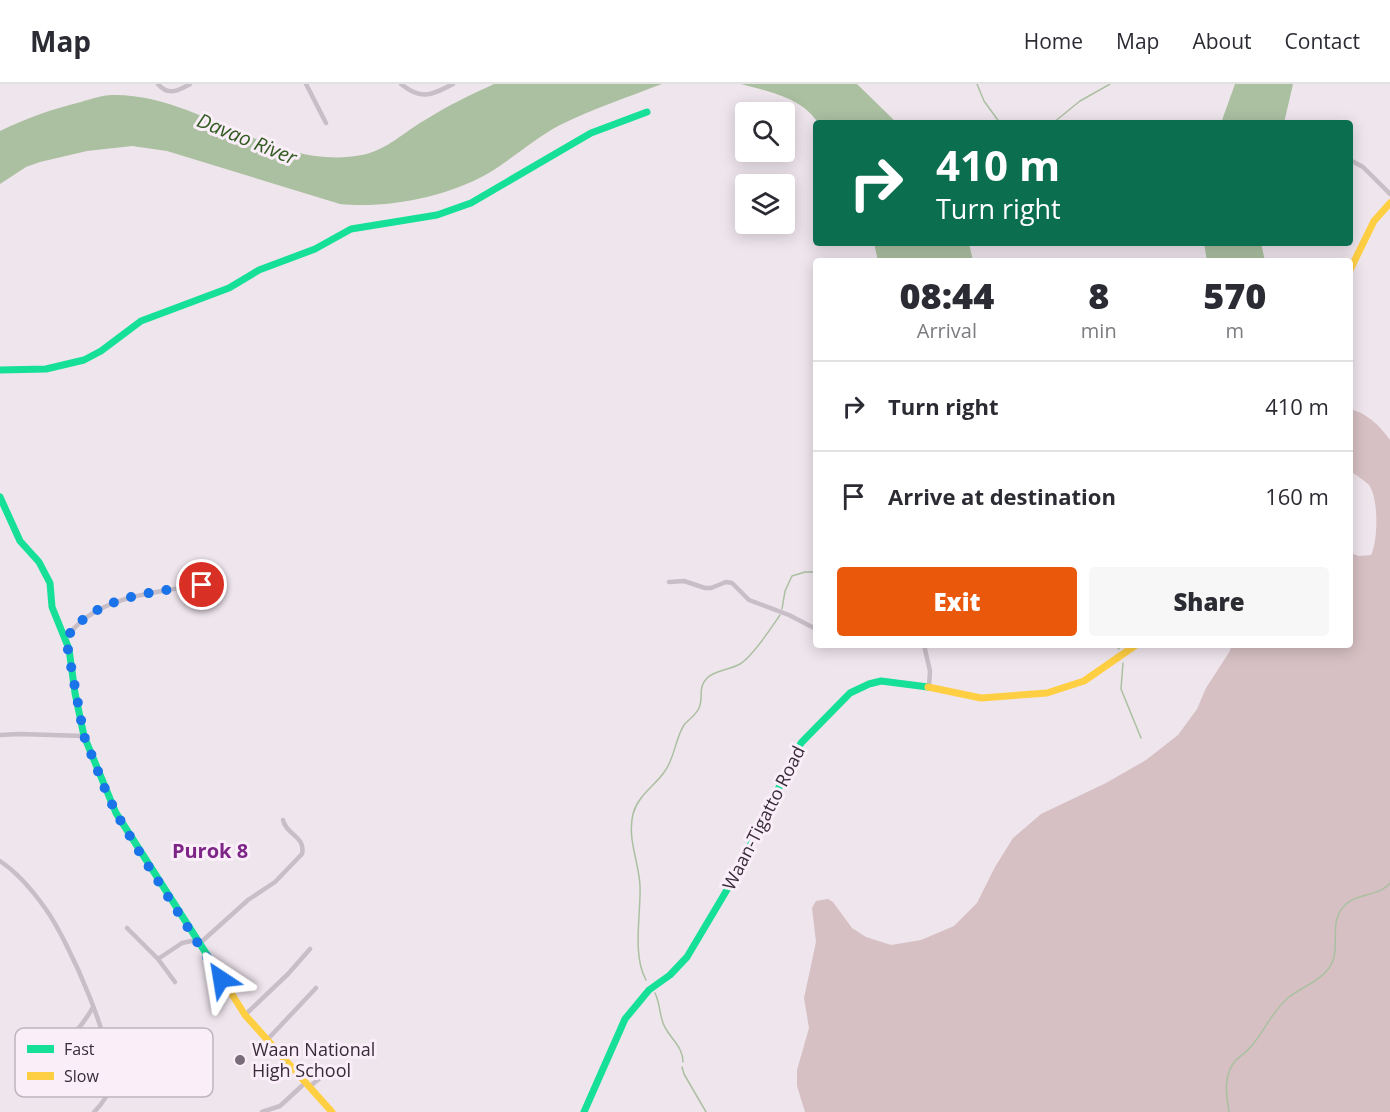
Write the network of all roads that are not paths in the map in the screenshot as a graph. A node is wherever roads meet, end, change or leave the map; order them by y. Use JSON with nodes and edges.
{"nodes":[{"id":1,"x":158,"y":84,"type":"edge"},
{"id":2,"x":190,"y":84,"type":"edge"},
{"id":3,"x":306,"y":84,"type":"edge"},
{"id":4,"x":401,"y":84,"type":"edge"},
{"id":5,"x":453,"y":84,"type":"edge"},
{"id":6,"x":647,"y":112,"type":"dead end"},
{"id":7,"x":326,"y":123,"type":"dead end"},
{"id":8,"x":1353,"y":162,"type":"edge"},
{"id":9,"x":1390,"y":195,"type":"edge"},
{"id":10,"x":1390,"y":203,"type":"edge"},
{"id":11,"x":1353,"y":264,"type":"edge"},
{"id":12,"x":0,"y":370,"type":"edge"},
{"id":13,"x":0,"y":497,"type":"edge"},
{"id":14,"x":669,"y":582,"type":"dead end"},
{"id":15,"x":202,"y":585,"type":"dead end"},
{"id":16,"x":813,"y":627,"type":"edge"},
{"id":17,"x":66,"y":639,"type":"junction"},
{"id":18,"x":925,"y":648,"type":"edge"},
{"id":19,"x":1132,"y":648,"type":"edge"},
{"id":20,"x":929,"y":687,"type":"junction"},
{"id":21,"x":0,"y":735,"type":"edge"},
{"id":22,"x":84,"y":736,"type":"junction"},
{"id":23,"x":283,"y":820,"type":"dead end"},
{"id":24,"x":0,"y":861,"type":"edge"},
{"id":25,"x":127,"y":928,"type":"dead end"},
{"id":26,"x":198,"y":942,"type":"junction"},
{"id":27,"x":310,"y":949,"type":"dead end"},
{"id":28,"x":158,"y":958,"type":"junction"},
{"id":29,"x":175,"y":982,"type":"dead end"},
{"id":30,"x":316,"y":988,"type":"dead end"},
{"id":31,"x":93,"y":1007,"type":"junction"},
{"id":32,"x":245,"y":1015,"type":"junction"},
{"id":33,"x":81,"y":1028,"type":"edge"},
{"id":34,"x":99,"y":1028,"type":"edge"},
{"id":35,"x":267,"y":1040,"type":"junction"},
{"id":36,"x":324,"y":1075,"type":"dead end"},
{"id":37,"x":307,"y":1085,"type":"junction"},
{"id":38,"x":104,"y":1097,"type":"edge"},
{"id":39,"x":94,"y":1112,"type":"edge"},
{"id":40,"x":262,"y":1112,"type":"edge"},
{"id":41,"x":332,"y":1112,"type":"edge"},
{"id":42,"x":584,"y":1112,"type":"edge"}],
"edges":[{"from":1,"to":2,"type":"street"},
{"from":3,"to":7,"type":"street"},
{"from":4,"to":5,"type":"street"},
{"from":6,"to":12,"type":"street"},
{"from":8,"to":9,"type":"street"},
{"from":10,"to":11,"type":"street"},
{"from":13,"to":17,"type":"street"},
{"from":14,"to":16,"type":"street"},
{"from":15,"to":17,"type":"street"},
{"from":17,"to":22,"type":"street"},
{"from":18,"to":20,"type":"street"},
{"from":19,"to":20,"type":"street","name":"Waan-Tigatto Road"},
{"from":20,"to":42,"type":"street","name":"Waan-Tigatto Road"},
{"from":21,"to":22,"type":"street"},
{"from":22,"to":26,"type":"street"},
{"from":23,"to":26,"type":"street"},
{"from":24,"to":31,"type":"street"},
{"from":25,"to":28,"type":"street"},
{"from":26,"to":28,"type":"street"},
{"from":26,"to":32,"type":"street"},
{"from":27,"to":32,"type":"street"},
{"from":28,"to":29,"type":"street"},
{"from":30,"to":35,"type":"street"},
{"from":31,"to":33,"type":"street"},
{"from":31,"to":34,"type":"street"},
{"from":32,"to":35,"type":"street"},
{"from":35,"to":37,"type":"street"},
{"from":36,"to":37,"type":"street"},
{"from":37,"to":40,"type":"street"},
{"from":37,"to":41,"type":"street"},
{"from":38,"to":39,"type":"street"}]}
